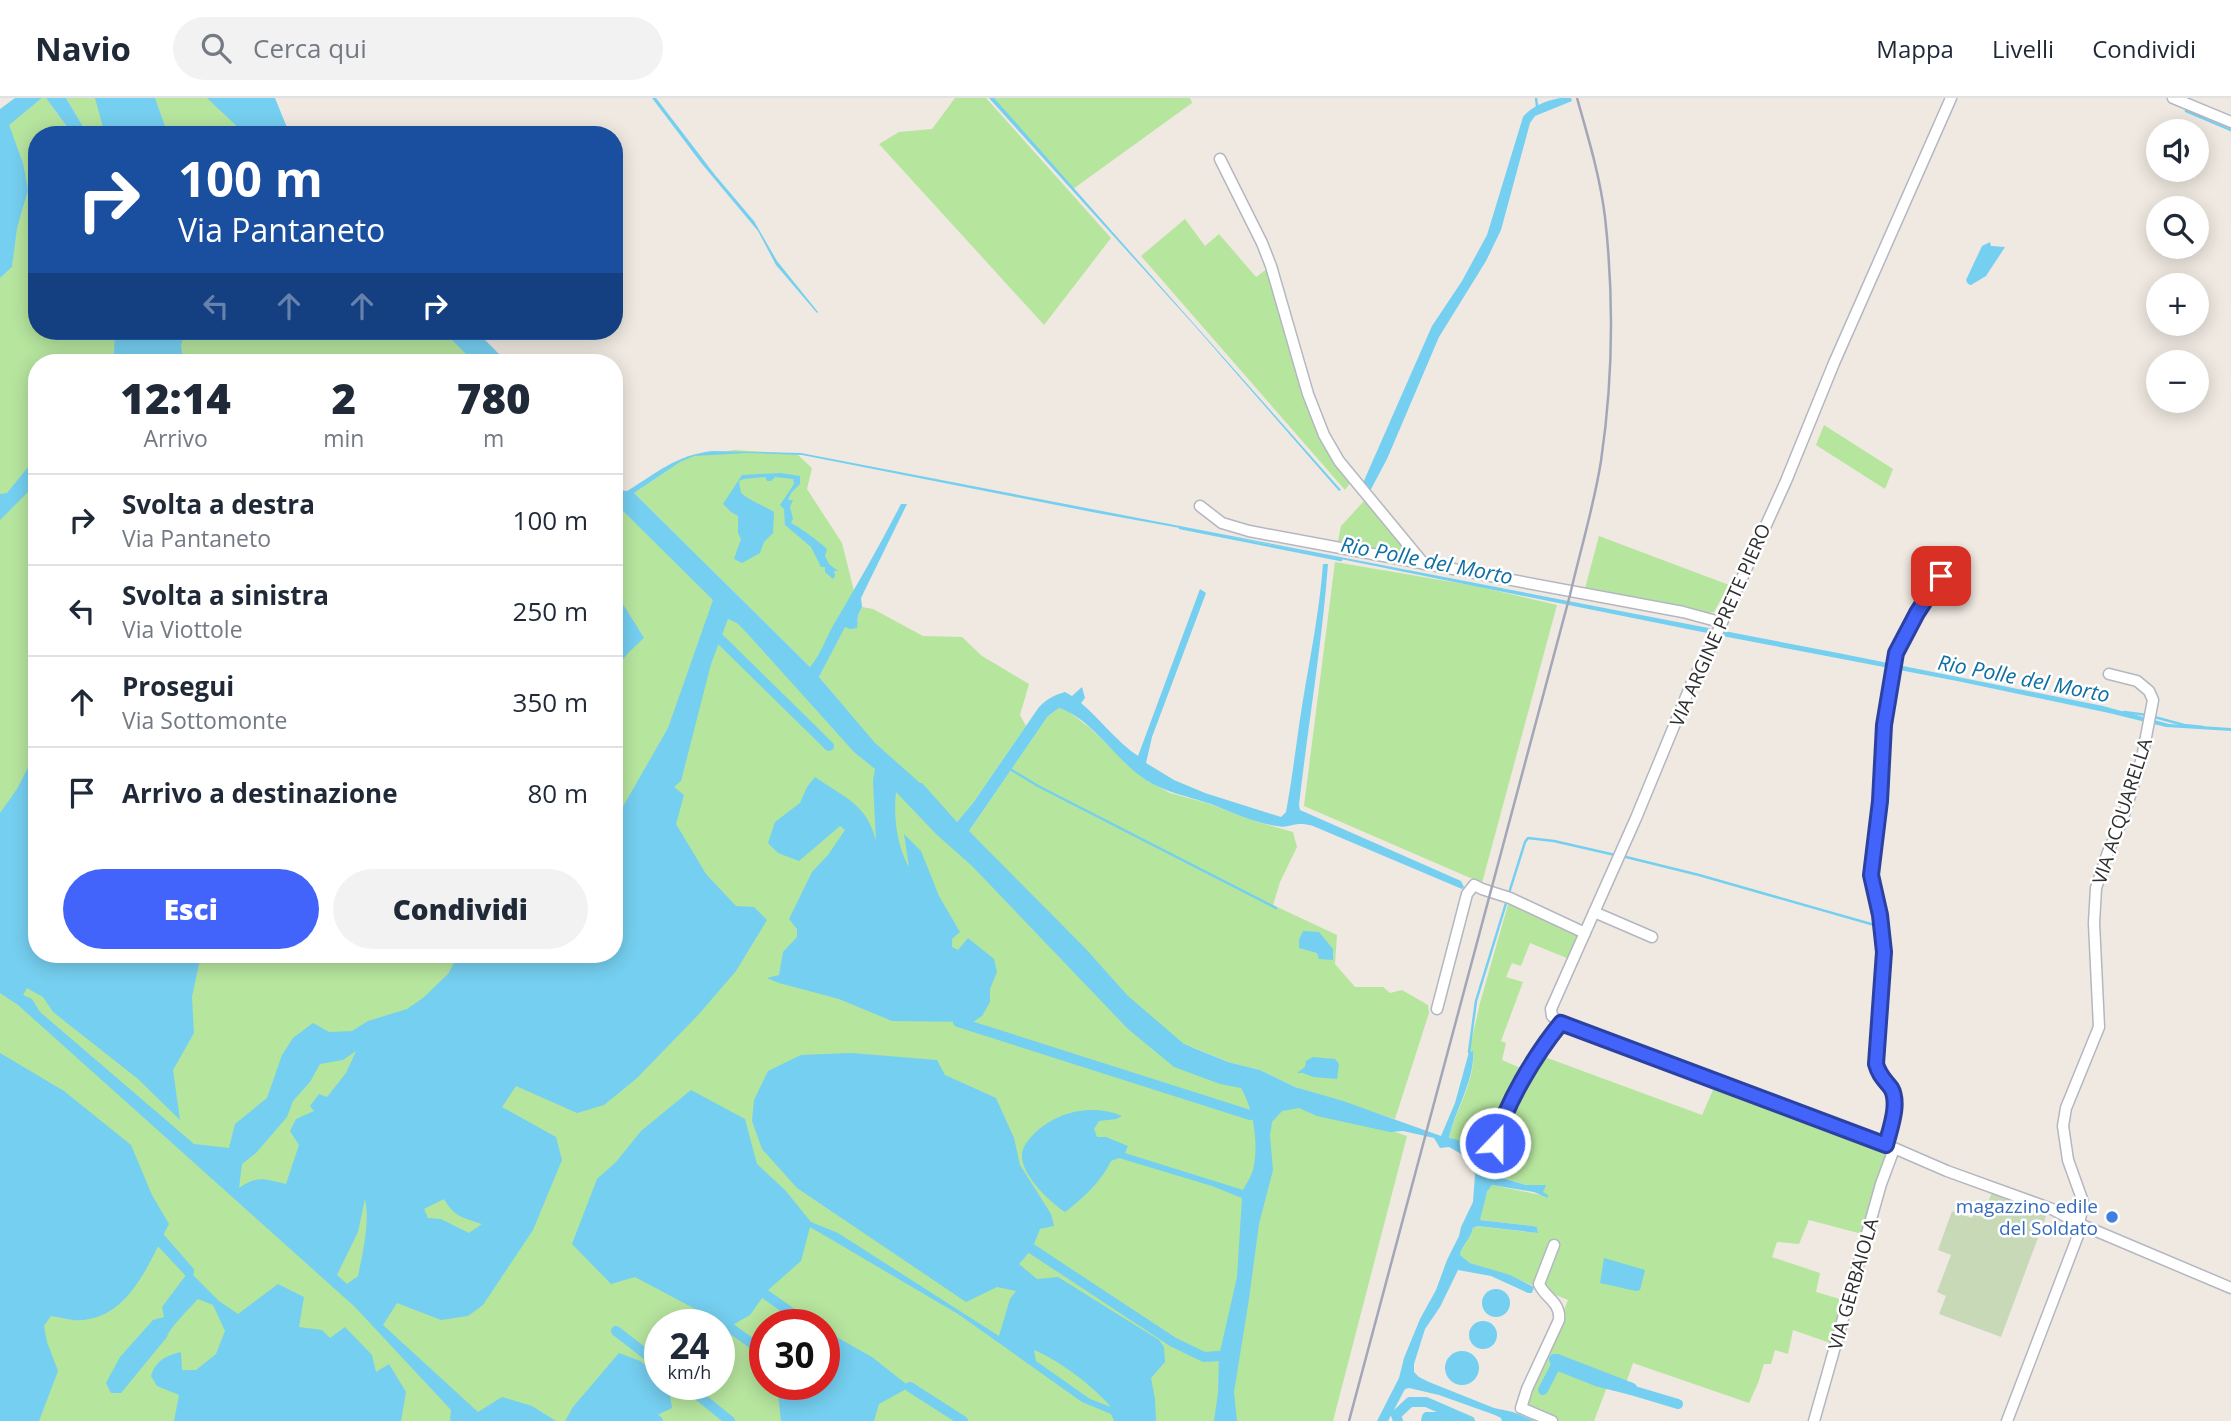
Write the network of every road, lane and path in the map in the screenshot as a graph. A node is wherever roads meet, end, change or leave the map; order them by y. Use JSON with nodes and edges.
{"nodes":[{"id":1,"x":1951,"y":98,"type":"edge"},
{"id":2,"x":2173,"y":98,"type":"edge"},
{"id":3,"x":2231,"y":122,"type":"edge"},
{"id":4,"x":1220,"y":159,"type":"dead end"},
{"id":5,"x":1200,"y":506,"type":"dead end"},
{"id":6,"x":1424,"y":564,"type":"junction"},
{"id":7,"x":1941,"y":576,"type":"dead end"},
{"id":8,"x":1720,"y":623,"type":"junction"},
{"id":9,"x":2109,"y":674,"type":"dead end"},
{"id":10,"x":1594,"y":912,"type":"junction"},
{"id":11,"x":1585,"y":933,"type":"junction"},
{"id":12,"x":1652,"y":937,"type":"dead end"},
{"id":13,"x":1437,"y":1009,"type":"dead end"},
{"id":14,"x":1561,"y":1023,"type":"junction"},
{"id":15,"x":1495,"y":1143,"type":"dead end"},
{"id":16,"x":1891,"y":1147,"type":"junction"},
{"id":17,"x":2080,"y":1224,"type":"junction"},
{"id":18,"x":1554,"y":1245,"type":"dead end"},
{"id":19,"x":2231,"y":1288,"type":"edge"},
{"id":20,"x":1552,"y":1421,"type":"edge"},
{"id":21,"x":1814,"y":1421,"type":"edge"},
{"id":22,"x":2007,"y":1421,"type":"edge"}],
"edges":[{"from":1,"to":8,"type":"street","name":"VIA ARGINE PRETE PIERO"},
{"from":2,"to":3,"type":"street"},
{"from":4,"to":6,"type":"street"},
{"from":5,"to":6,"type":"street"},
{"from":6,"to":8,"type":"street"},
{"from":7,"to":16,"type":"street","name":"VIA GERBAIOLA"},
{"from":8,"to":10,"type":"street","name":"VIA ARGINE PRETE PIERO"},
{"from":9,"to":17,"type":"street","name":"VIA ACQUARELLA"},
{"from":10,"to":11,"type":"street","name":"VIA ARGINE PRETE PIERO"},
{"from":10,"to":12,"type":"street"},
{"from":11,"to":13,"type":"street"},
{"from":11,"to":14,"type":"street","name":"VIA ARGINE PRETE PIERO"},
{"from":14,"to":15,"type":"street"},
{"from":14,"to":16,"type":"street"},
{"from":16,"to":17,"type":"street"},
{"from":16,"to":21,"type":"street","name":"VIA GERBAIOLA"},
{"from":17,"to":19,"type":"street"},
{"from":17,"to":22,"type":"street"},
{"from":18,"to":20,"type":"street"}]}
